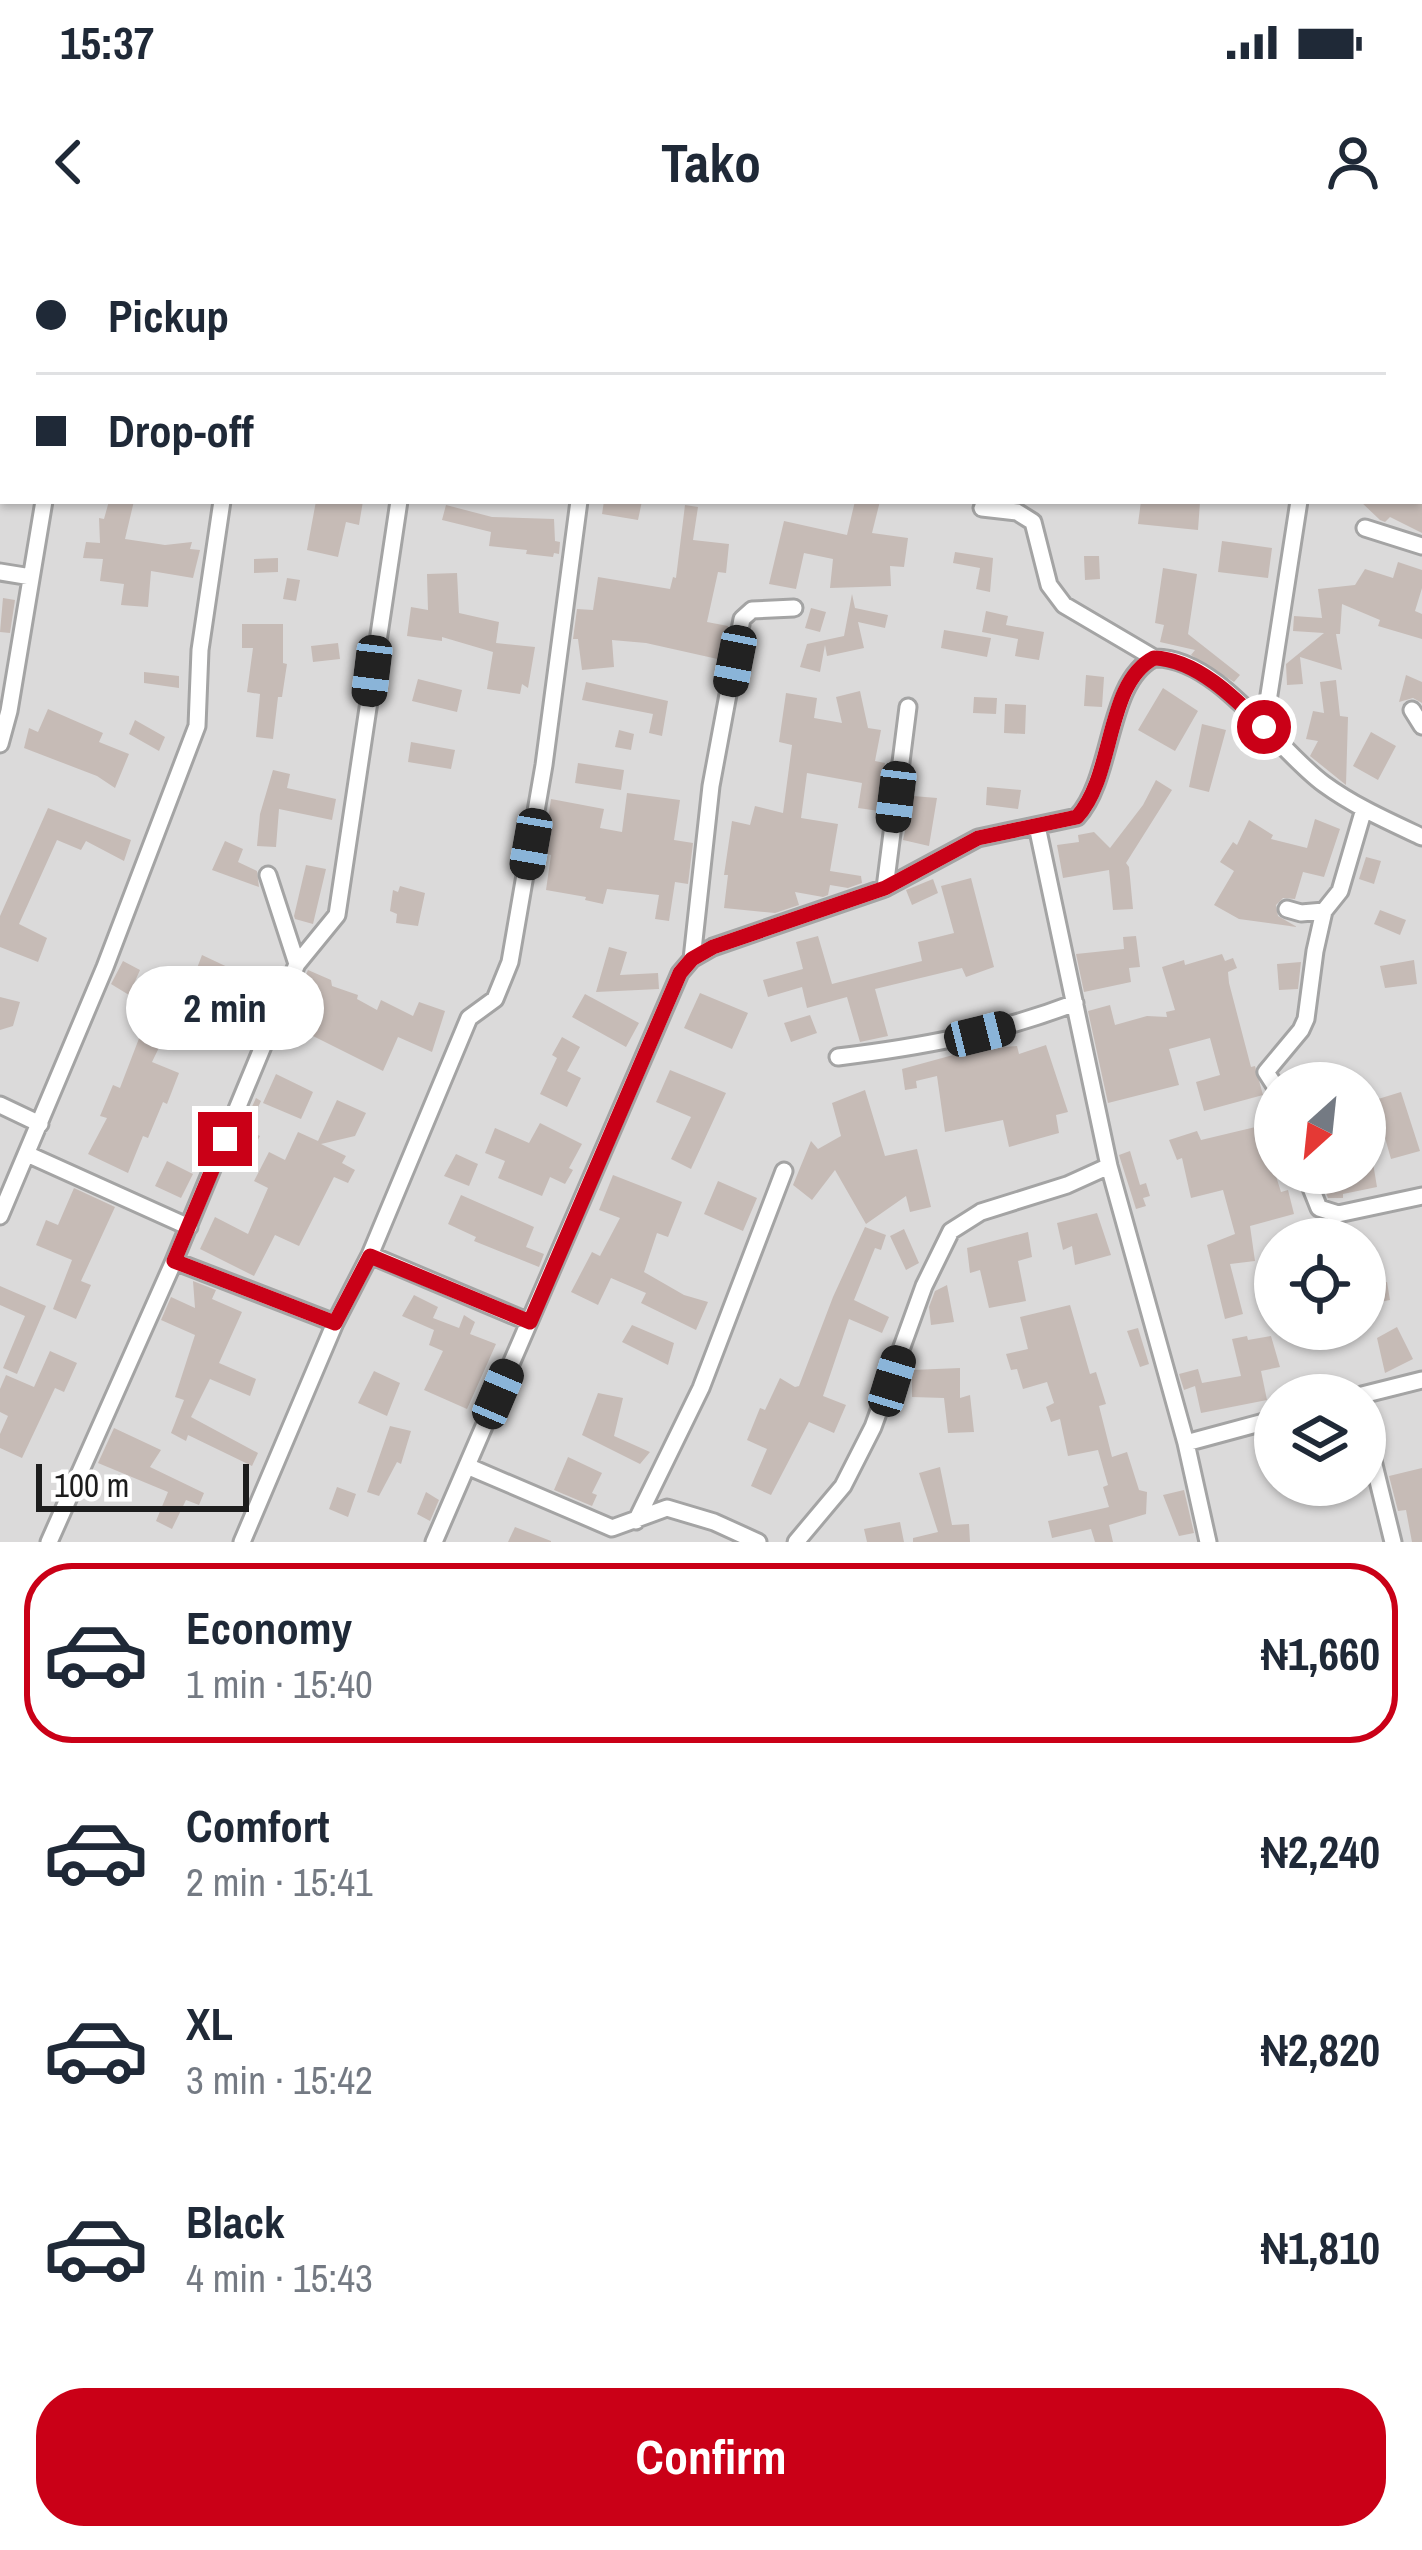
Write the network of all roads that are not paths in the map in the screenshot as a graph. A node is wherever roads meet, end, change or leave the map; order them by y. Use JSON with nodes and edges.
{"nodes":[{"id":1,"x":43,"y":504,"type":"edge"},
{"id":2,"x":222,"y":504,"type":"edge"},
{"id":3,"x":399,"y":504,"type":"edge"},
{"id":4,"x":578,"y":504,"type":"edge"},
{"id":5,"x":1299,"y":504,"type":"edge"},
{"id":6,"x":982,"y":508,"type":"dead end"},
{"id":7,"x":1365,"y":528,"type":"dead end"},
{"id":8,"x":1422,"y":545,"type":"edge"},
{"id":9,"x":0,"y":572,"type":"edge"},
{"id":10,"x":31,"y":577,"type":"junction"},
{"id":11,"x":794,"y":608,"type":"dead end"},
{"id":12,"x":1154,"y":658,"type":"junction"},
{"id":13,"x":908,"y":707,"type":"dead end"},
{"id":14,"x":1412,"y":710,"type":"dead end"},
{"id":15,"x":1422,"y":726,"type":"edge"},
{"id":16,"x":1264,"y":727,"type":"junction"},
{"id":17,"x":0,"y":744,"type":"edge"},
{"id":18,"x":1364,"y":809,"type":"junction"},
{"id":19,"x":1037,"y":826,"type":"junction"},
{"id":20,"x":1422,"y":837,"type":"edge"},
{"id":21,"x":268,"y":874,"type":"dead end"},
{"id":22,"x":885,"y":888,"type":"junction"},
{"id":23,"x":1287,"y":908,"type":"dead end"},
{"id":24,"x":1324,"y":911,"type":"junction"},
{"id":25,"x":692,"y":959,"type":"junction"},
{"id":26,"x":297,"y":964,"type":"junction"},
{"id":27,"x":1075,"y":1003,"type":"junction"},
{"id":28,"x":838,"y":1057,"type":"dead end"},
{"id":29,"x":1274,"y":1062,"type":"edge"},
{"id":30,"x":0,"y":1106,"type":"edge"},
{"id":31,"x":40,"y":1124,"type":"junction"},
{"id":32,"x":27,"y":1154,"type":"junction"},
{"id":33,"x":1109,"y":1166,"type":"junction"},
{"id":34,"x":784,"y":1172,"type":"dead end"},
{"id":35,"x":1313,"y":1194,"type":"edge"},
{"id":36,"x":1422,"y":1196,"type":"edge"},
{"id":37,"x":0,"y":1216,"type":"edge"},
{"id":38,"x":189,"y":1227,"type":"junction"},
{"id":39,"x":370,"y":1256,"type":"junction"},
{"id":40,"x":174,"y":1261,"type":"junction"},
{"id":41,"x":530,"y":1322,"type":"junction"},
{"id":42,"x":335,"y":1323,"type":"junction"},
{"id":43,"x":1422,"y":1380,"type":"edge"},
{"id":44,"x":1386,"y":1389,"type":"edge"},
{"id":45,"x":1254,"y":1425,"type":"edge"},
{"id":46,"x":1186,"y":1443,"type":"junction"},
{"id":47,"x":467,"y":1466,"type":"junction"},
{"id":48,"x":1385,"y":1506,"type":"edge"},
{"id":49,"x":636,"y":1521,"type":"junction"},
{"id":50,"x":614,"y":1535,"type":"edge"},
{"id":51,"x":49,"y":1542,"type":"edge"},
{"id":52,"x":242,"y":1542,"type":"edge"},
{"id":53,"x":434,"y":1542,"type":"edge"},
{"id":54,"x":758,"y":1542,"type":"edge"},
{"id":55,"x":796,"y":1542,"type":"edge"},
{"id":56,"x":1208,"y":1542,"type":"edge"},
{"id":57,"x":1394,"y":1542,"type":"edge"}],
"edges":[{"from":1,"to":10,"type":"street"},
{"from":2,"to":31,"type":"street"},
{"from":3,"to":26,"type":"street"},
{"from":4,"to":39,"type":"street"},
{"from":5,"to":16,"type":"street"},
{"from":6,"to":12,"type":"street"},
{"from":7,"to":8,"type":"street"},
{"from":9,"to":10,"type":"street"},
{"from":10,"to":17,"type":"street"},
{"from":11,"to":25,"type":"street"},
{"from":12,"to":16,"type":"street"},
{"from":12,"to":19,"type":"street"},
{"from":13,"to":22,"type":"street"},
{"from":14,"to":15,"type":"street"},
{"from":16,"to":18,"type":"street"},
{"from":18,"to":20,"type":"street"},
{"from":18,"to":24,"type":"street"},
{"from":19,"to":22,"type":"street"},
{"from":19,"to":27,"type":"street"},
{"from":21,"to":26,"type":"street"},
{"from":22,"to":25,"type":"street"},
{"from":23,"to":24,"type":"street"},
{"from":24,"to":29,"type":"street"},
{"from":25,"to":41,"type":"street"},
{"from":26,"to":38,"type":"street"},
{"from":27,"to":28,"type":"street"},
{"from":27,"to":33,"type":"street"},
{"from":30,"to":31,"type":"street"},
{"from":31,"to":32,"type":"street"},
{"from":32,"to":37,"type":"street"},
{"from":32,"to":38,"type":"street"},
{"from":33,"to":46,"type":"street"},
{"from":33,"to":55,"type":"street"},
{"from":34,"to":49,"type":"street"},
{"from":35,"to":36,"type":"street"},
{"from":38,"to":40,"type":"street"},
{"from":39,"to":41,"type":"street"},
{"from":39,"to":42,"type":"street"},
{"from":40,"to":42,"type":"street"},
{"from":40,"to":51,"type":"street"},
{"from":41,"to":47,"type":"street"},
{"from":42,"to":52,"type":"street"},
{"from":43,"to":44,"type":"street"},
{"from":45,"to":46,"type":"street"},
{"from":46,"to":56,"type":"street"},
{"from":47,"to":50,"type":"street"},
{"from":47,"to":53,"type":"street"},
{"from":48,"to":57,"type":"street"},
{"from":49,"to":50,"type":"street"},
{"from":49,"to":54,"type":"street"}]}
